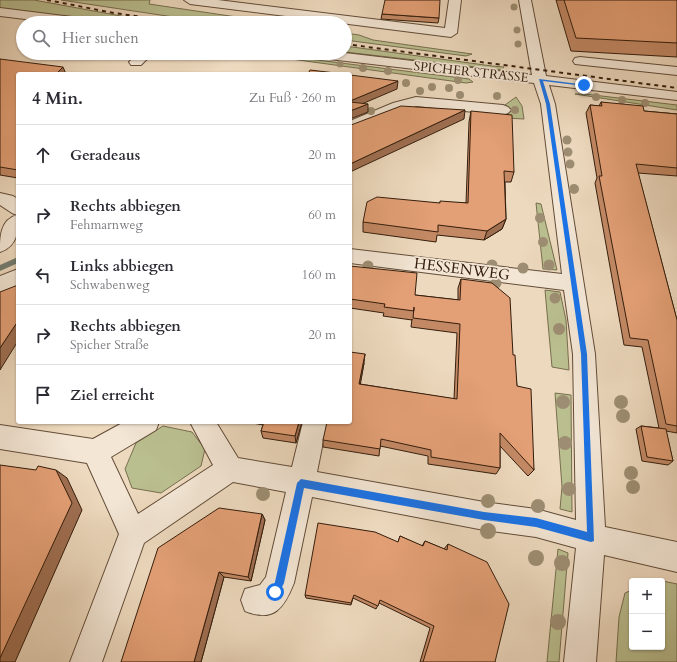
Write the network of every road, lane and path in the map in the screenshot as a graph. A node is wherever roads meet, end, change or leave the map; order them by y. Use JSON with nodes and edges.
{"nodes":[{"id":1,"x":190,"y":0,"type":"edge"},
{"id":2,"x":455,"y":0,"type":"edge"},
{"id":3,"x":525,"y":0,"type":"edge"},
{"id":4,"x":0,"y":12,"type":"edge"},
{"id":5,"x":32,"y":16,"type":"edge"},
{"id":6,"x":317,"y":16,"type":"edge"},
{"id":7,"x":0,"y":18,"type":"edge"},
{"id":8,"x":16,"y":20,"type":"edge"},
{"id":9,"x":352,"y":20,"type":"edge"},
{"id":10,"x":352,"y":58,"type":"edge"},
{"id":11,"x":580,"y":61,"type":"dead end"},
{"id":12,"x":677,"y":71,"type":"edge"},
{"id":13,"x":540,"y":80,"type":"junction"},
{"id":14,"x":677,"y":96,"type":"edge"},
{"id":15,"x":503,"y":110,"type":"dead end"},
{"id":16,"x":352,"y":126,"type":"edge"},
{"id":17,"x":0,"y":199,"type":"edge"},
{"id":18,"x":16,"y":207,"type":"edge"},
{"id":19,"x":16,"y":224,"type":"edge"},
{"id":20,"x":0,"y":245,"type":"edge"},
{"id":21,"x":352,"y":256,"type":"edge"},
{"id":22,"x":16,"y":278,"type":"edge"},
{"id":23,"x":574,"y":283,"type":"junction"},
{"id":24,"x":0,"y":285,"type":"edge"},
{"id":25,"x":144,"y":424,"type":"edge"},
{"id":26,"x":203,"y":424,"type":"edge"},
{"id":27,"x":315,"y":424,"type":"edge"},
{"id":28,"x":0,"y":437,"type":"edge"},
{"id":29,"x":95,"y":452,"type":"junction"},
{"id":30,"x":230,"y":469,"type":"junction"},
{"id":31,"x":301,"y":483,"type":"junction"},
{"id":32,"x":133,"y":534,"type":"junction"},
{"id":33,"x":591,"y":538,"type":"junction"},
{"id":34,"x":677,"y":557,"type":"edge"},
{"id":35,"x":256,"y":600,"type":"dead end"},
{"id":36,"x":86,"y":662,"type":"edge"},
{"id":37,"x":580,"y":662,"type":"edge"}],
"edges":[{"from":1,"to":6,"type":"street"},
{"from":2,"to":9,"type":"street"},
{"from":3,"to":13,"type":"street"},
{"from":4,"to":5,"type":"street"},
{"from":7,"to":8,"type":"street"},
{"from":10,"to":13,"type":"street","name":"SPICHER STRASSE"},
{"from":11,"to":12,"type":"street"},
{"from":13,"to":14,"type":"street","name":"SPICHER STRASSE"},
{"from":13,"to":23,"type":"street"},
{"from":15,"to":16,"type":"street"},
{"from":17,"to":18,"type":"street"},
{"from":19,"to":20,"type":"street"},
{"from":21,"to":23,"type":"street","name":"HESSENWEG"},
{"from":22,"to":24,"type":"street"},
{"from":23,"to":33,"type":"street"},
{"from":25,"to":29,"type":"street"},
{"from":26,"to":30,"type":"street"},
{"from":27,"to":31,"type":"street"},
{"from":28,"to":29,"type":"street"},
{"from":29,"to":32,"type":"street"},
{"from":30,"to":31,"type":"street"},
{"from":30,"to":32,"type":"street"},
{"from":31,"to":33,"type":"street"},
{"from":31,"to":35,"type":"street"},
{"from":32,"to":36,"type":"street"},
{"from":33,"to":34,"type":"street"},
{"from":33,"to":37,"type":"street"}]}
